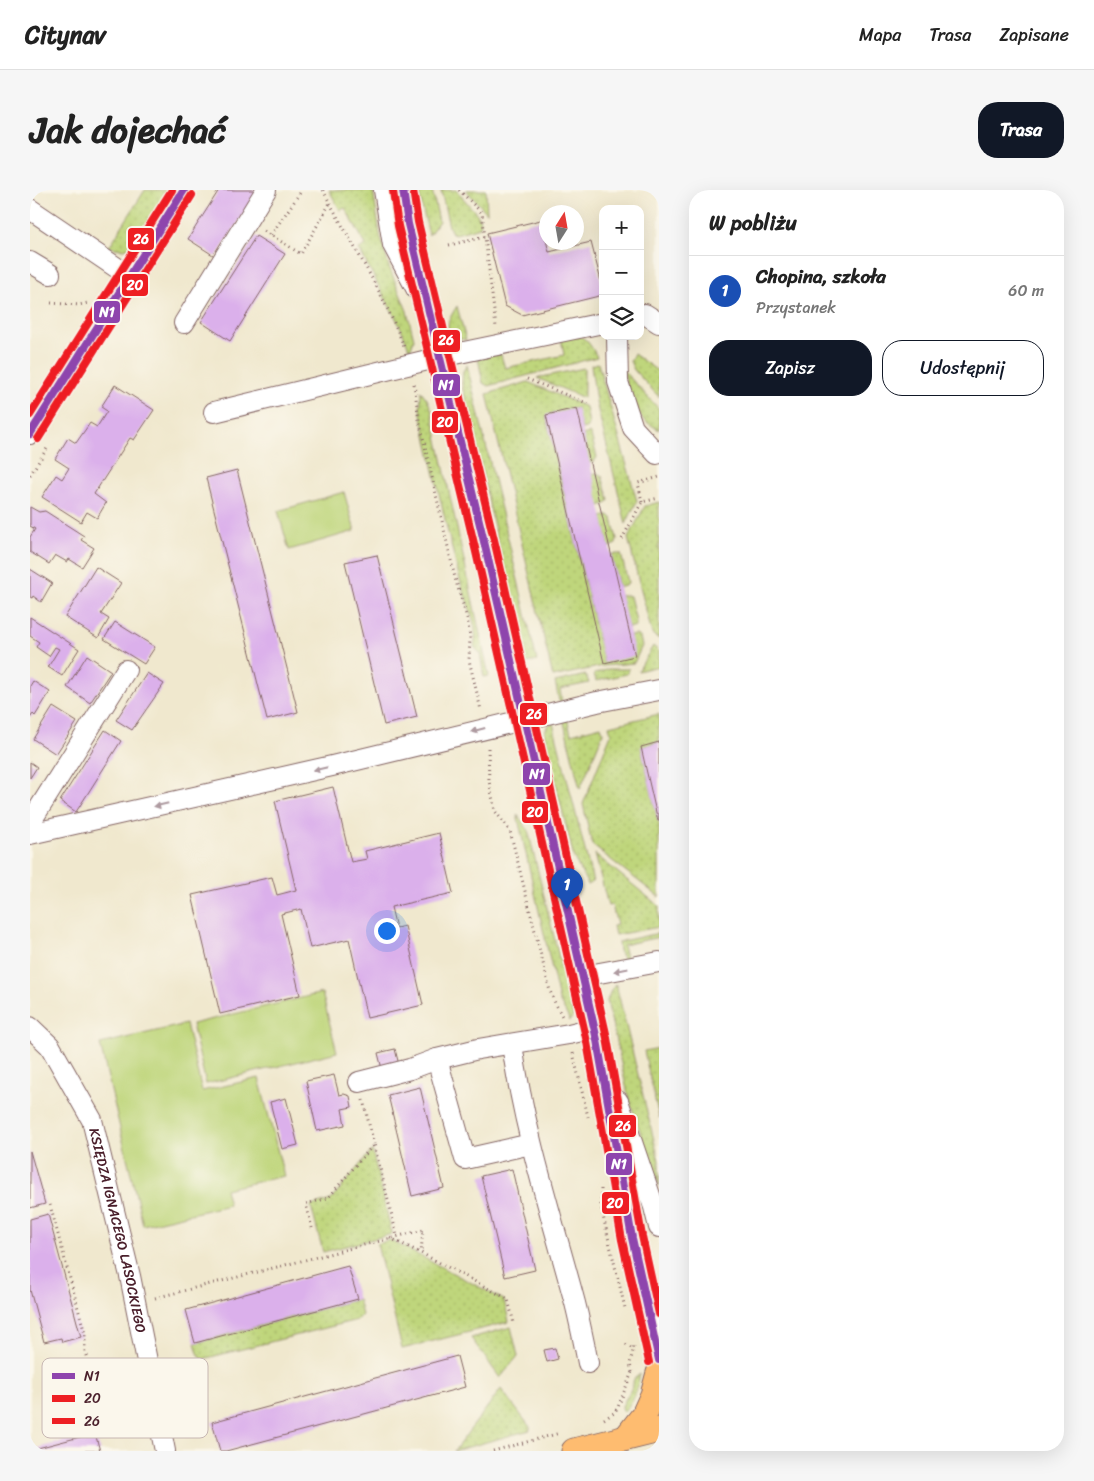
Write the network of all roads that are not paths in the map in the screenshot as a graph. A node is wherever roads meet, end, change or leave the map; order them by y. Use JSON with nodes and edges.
{"nodes":[{"id":1,"x":184,"y":190,"type":"edge"},
{"id":2,"x":266,"y":190,"type":"edge"},
{"id":3,"x":384,"y":190,"type":"edge"},
{"id":4,"x":403,"y":190,"type":"edge"},
{"id":5,"x":30,"y":209,"type":"edge"},
{"id":6,"x":30,"y":262,"type":"edge"},
{"id":7,"x":50,"y":274,"type":"dead end"},
{"id":8,"x":129,"y":276,"type":"junction"},
{"id":9,"x":644,"y":314,"type":"edge"},
{"id":10,"x":430,"y":316,"type":"junction"},
{"id":11,"x":184,"y":323,"type":"dead end"},
{"id":12,"x":599,"y":324,"type":"edge"},
{"id":13,"x":659,"y":324,"type":"edge"},
{"id":14,"x":617,"y":340,"type":"edge"},
{"id":15,"x":440,"y":357,"type":"junction"},
{"id":16,"x":214,"y":412,"type":"dead end"},
{"id":17,"x":30,"y":434,"type":"edge"},
{"id":18,"x":657,"y":454,"type":"dead end"},
{"id":19,"x":126,"y":670,"type":"dead end"},
{"id":20,"x":659,"y":690,"type":"edge"},
{"id":21,"x":525,"y":720,"type":"junction"},
{"id":22,"x":30,"y":823,"type":"edge"},
{"id":23,"x":30,"y":834,"type":"edge"},
{"id":24,"x":659,"y":962,"type":"edge"},
{"id":25,"x":583,"y":976,"type":"junction"},
{"id":26,"x":30,"y":1027,"type":"edge"},
{"id":27,"x":596,"y":1034,"type":"junction"},
{"id":28,"x":512,"y":1044,"type":"junction"},
{"id":29,"x":438,"y":1059,"type":"junction"},
{"id":30,"x":359,"y":1082,"type":"road end"},
{"id":31,"x":531,"y":1144,"type":"junction"},
{"id":32,"x":659,"y":1227,"type":"edge"},
{"id":33,"x":146,"y":1358,"type":"edge"},
{"id":34,"x":659,"y":1360,"type":"edge"},
{"id":35,"x":588,"y":1363,"type":"dead end"},
{"id":36,"x":639,"y":1371,"type":"edge"},
{"id":37,"x":659,"y":1430,"type":"edge"},
{"id":38,"x":162,"y":1438,"type":"edge"},
{"id":39,"x":626,"y":1438,"type":"junction"},
{"id":40,"x":570,"y":1442,"type":"edge"},
{"id":41,"x":165,"y":1451,"type":"edge"}],
"edges":[{"from":1,"to":8,"type":"street"},
{"from":2,"to":11,"type":"street"},
{"from":3,"to":10,"type":"street"},
{"from":4,"to":10,"type":"street"},
{"from":5,"to":8,"type":"street"},
{"from":6,"to":7,"type":"street"},
{"from":8,"to":17,"type":"street"},
{"from":9,"to":13,"type":"street"},
{"from":10,"to":15,"type":"street"},
{"from":12,"to":15,"type":"street"},
{"from":14,"to":18,"type":"street"},
{"from":15,"to":16,"type":"street"},
{"from":15,"to":21,"type":"street"},
{"from":19,"to":22,"type":"street"},
{"from":20,"to":21,"type":"street"},
{"from":21,"to":23,"type":"street","one_way":true},
{"from":21,"to":25,"type":"street"},
{"from":24,"to":25,"type":"street","one_way":true},
{"from":25,"to":27,"type":"street"},
{"from":26,"to":33,"type":"street","name":"KSIĘDZA IGNACEGO LASOCKIEGO"},
{"from":27,"to":28,"type":"street"},
{"from":27,"to":32,"type":"street"},
{"from":27,"to":34,"type":"street"},
{"from":28,"to":29,"type":"street"},
{"from":28,"to":31,"type":"street"},
{"from":29,"to":30,"type":"street"},
{"from":29,"to":31,"type":"street"},
{"from":31,"to":35,"type":"street"},
{"from":36,"to":39,"type":"main road"},
{"from":37,"to":39,"type":"main road"},
{"from":38,"to":41,"type":"street","name":"KSIĘDZA IGNACEGO LASOCKIEGO"},
{"from":39,"to":40,"type":"main road"}]}
